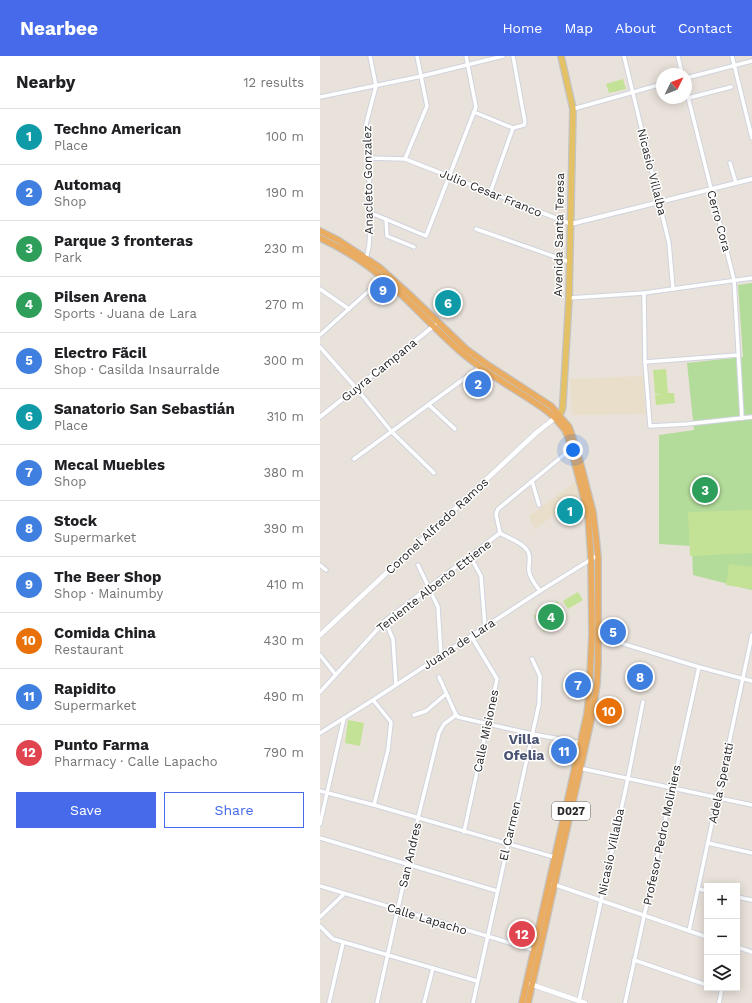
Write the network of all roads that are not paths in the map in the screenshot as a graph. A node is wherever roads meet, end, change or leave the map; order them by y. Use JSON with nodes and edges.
{"nodes":[{"id":1,"x":370,"y":56,"type":"edge"},
{"id":2,"x":417,"y":56,"type":"edge"},
{"id":3,"x":466,"y":56,"type":"edge"},
{"id":4,"x":503,"y":56,"type":"edge"},
{"id":5,"x":513,"y":56,"type":"edge"},
{"id":6,"x":561,"y":56,"type":"edge"},
{"id":7,"x":624,"y":56,"type":"edge"},
{"id":8,"x":678,"y":56,"type":"edge"},
{"id":9,"x":732,"y":56,"type":"edge"},
{"id":10,"x":752,"y":61,"type":"edge"},
{"id":11,"x":468,"y":65,"type":"junction"},
{"id":12,"x":734,"y":66,"type":"junction"},
{"id":13,"x":681,"y":68,"type":"edge"},
{"id":14,"x":422,"y":76,"type":"junction"},
{"id":15,"x":692,"y":76,"type":"edge"},
{"id":16,"x":376,"y":86,"type":"junction"},
{"id":17,"x":656,"y":86,"type":"edge"},
{"id":18,"x":732,"y":87,"type":"dead end"},
{"id":19,"x":633,"y":92,"type":"junction"},
{"id":20,"x":692,"y":97,"type":"edge"},
{"id":21,"x":320,"y":98,"type":"edge"},
{"id":22,"x":689,"y":104,"type":"edge"},
{"id":23,"x":573,"y":109,"type":"junction"},
{"id":24,"x":474,"y":112,"type":"junction"},
{"id":25,"x":513,"y":128,"type":"junction"},
{"id":26,"x":752,"y":138,"type":"edge"},
{"id":27,"x":368,"y":158,"type":"junction"},
{"id":28,"x":405,"y":159,"type":"junction"},
{"id":29,"x":730,"y":163,"type":"dead end"},
{"id":30,"x":450,"y":176,"type":"junction"},
{"id":31,"x":752,"y":179,"type":"edge"},
{"id":32,"x":736,"y":183,"type":"junction"},
{"id":33,"x":710,"y":189,"type":"junction"},
{"id":34,"x":490,"y":193,"type":"junction"},
{"id":35,"x":660,"y":202,"type":"junction"},
{"id":36,"x":371,"y":213,"type":"junction"},
{"id":37,"x":386,"y":219,"type":"junction"},
{"id":38,"x":571,"y":224,"type":"junction"},
{"id":39,"x":476,"y":229,"type":"dead end"},
{"id":40,"x":320,"y":231,"type":"edge"},
{"id":41,"x":320,"y":238,"type":"edge"},
{"id":42,"x":414,"y":247,"type":"dead end"},
{"id":43,"x":365,"y":261,"type":"junction"},
{"id":44,"x":570,"y":262,"type":"junction"},
{"id":45,"x":383,"y":278,"type":"junction"},
{"id":46,"x":752,"y":278,"type":"edge"},
{"id":47,"x":734,"y":280,"type":"junction"},
{"id":48,"x":320,"y":289,"type":"edge"},
{"id":49,"x":673,"y":289,"type":"junction"},
{"id":50,"x":644,"y":293,"type":"junction"},
{"id":51,"x":569,"y":298,"type":"junction"},
{"id":52,"x":349,"y":309,"type":"junction"},
{"id":53,"x":436,"y":325,"type":"junction"},
{"id":54,"x":320,"y":335,"type":"edge"},
{"id":55,"x":320,"y":347,"type":"edge"},
{"id":56,"x":738,"y":355,"type":"junction"},
{"id":57,"x":645,"y":362,"type":"junction"},
{"id":58,"x":480,"y":367,"type":"junction"},
{"id":59,"x":357,"y":389,"type":"junction"},
{"id":60,"x":428,"y":405,"type":"junction"},
{"id":61,"x":558,"y":416,"type":"junction"},
{"id":62,"x":752,"y":417,"type":"edge"},
{"id":63,"x":320,"y":418,"type":"edge"},
{"id":64,"x":742,"y":418,"type":"junction"},
{"id":65,"x":455,"y":429,"type":"dead end"},
{"id":66,"x":391,"y":431,"type":"junction"},
{"id":67,"x":571,"y":449,"type":"junction"},
{"id":68,"x":354,"y":459,"type":"dead end"},
{"id":69,"x":434,"y":473,"type":"dead end"},
{"id":70,"x":532,"y":481,"type":"junction"},
{"id":71,"x":539,"y":505,"type":"dead end"},
{"id":72,"x":500,"y":533,"type":"junction"},
{"id":73,"x":598,"y":555,"type":"junction"},
{"id":74,"x":470,"y":556,"type":"junction"},
{"id":75,"x":591,"y":558,"type":"junction"},
{"id":76,"x":320,"y":565,"type":"edge"},
{"id":77,"x":418,"y":565,"type":"dead end"},
{"id":78,"x":326,"y":570,"type":"dead end"},
{"id":79,"x":428,"y":588,"type":"junction"},
{"id":80,"x":540,"y":591,"type":"junction"},
{"id":81,"x":386,"y":621,"type":"junction"},
{"id":82,"x":485,"y":627,"type":"junction"},
{"id":83,"x":595,"y":635,"type":"junction"},
{"id":84,"x":752,"y":635,"type":"edge"},
{"id":85,"x":320,"y":636,"type":"edge"},
{"id":86,"x":471,"y":636,"type":"junction"},
{"id":87,"x":320,"y":655,"type":"edge"},
{"id":88,"x":441,"y":656,"type":"junction"},
{"id":89,"x":532,"y":659,"type":"dead end"},
{"id":90,"x":699,"y":667,"type":"junction"},
{"id":91,"x":336,"y":675,"type":"junction"},
{"id":92,"x":439,"y":678,"type":"dead end"},
{"id":93,"x":743,"y":679,"type":"junction"},
{"id":94,"x":752,"y":681,"type":"edge"},
{"id":95,"x":396,"y":685,"type":"junction"},
{"id":96,"x":320,"y":692,"type":"edge"},
{"id":97,"x":446,"y":694,"type":"junction"},
{"id":98,"x":373,"y":700,"type":"junction"},
{"id":99,"x":643,"y":702,"type":"dead end"},
{"id":100,"x":414,"y":715,"type":"dead end"},
{"id":101,"x":456,"y":715,"type":"junction"},
{"id":102,"x":344,"y":718,"type":"junction"},
{"id":103,"x":487,"y":724,"type":"junction"},
{"id":104,"x":320,"y":733,"type":"edge"},
{"id":105,"x":532,"y":734,"type":"junction"},
{"id":106,"x":582,"y":744,"type":"junction"},
{"id":107,"x":577,"y":768,"type":"junction"},
{"id":108,"x":628,"y":778,"type":"junction"},
{"id":109,"x":672,"y":788,"type":"junction"},
{"id":110,"x":320,"y":791,"type":"edge"},
{"id":111,"x":328,"y":792,"type":"junction"},
{"id":112,"x":718,"y":798,"type":"junction"},
{"id":113,"x":374,"y":805,"type":"junction"},
{"id":114,"x":752,"y":805,"type":"edge"},
{"id":115,"x":418,"y":818,"type":"junction"},
{"id":116,"x":320,"y":824,"type":"edge"},
{"id":117,"x":464,"y":832,"type":"junction"},
{"id":118,"x":320,"y":838,"type":"edge"},
{"id":119,"x":708,"y":843,"type":"junction"},
{"id":120,"x":507,"y":844,"type":"junction"},
{"id":121,"x":752,"y":852,"type":"edge"},
{"id":122,"x":554,"y":858,"type":"junction"},
{"id":123,"x":408,"y":864,"type":"junction"},
{"id":124,"x":551,"y":884,"type":"junction"},
{"id":125,"x":320,"y":886,"type":"edge"},
{"id":126,"x":699,"y":889,"type":"junction"},
{"id":127,"x":704,"y":890,"type":"edge"},
{"id":128,"x":497,"y":891,"type":"junction"},
{"id":129,"x":344,"y":894,"type":"junction"},
{"id":130,"x":740,"y":898,"type":"edge"},
{"id":131,"x":601,"y":900,"type":"junction"},
{"id":132,"x":752,"y":900,"type":"edge"},
{"id":133,"x":398,"y":909,"type":"junction"},
{"id":134,"x":644,"y":915,"type":"junction"},
{"id":135,"x":320,"y":917,"type":"edge"},
{"id":136,"x":320,"y":926,"type":"edge"},
{"id":137,"x":689,"y":931,"type":"junction"},
{"id":138,"x":704,"y":936,"type":"edge"},
{"id":139,"x":487,"y":937,"type":"junction"},
{"id":140,"x":343,"y":943,"type":"junction"},
{"id":141,"x":740,"y":948,"type":"edge"},
{"id":142,"x":534,"y":950,"type":"junction"},
{"id":143,"x":752,"y":952,"type":"edge"},
{"id":144,"x":387,"y":955,"type":"junction"},
{"id":145,"x":634,"y":960,"type":"junction"},
{"id":146,"x":433,"y":968,"type":"junction"},
{"id":147,"x":477,"y":981,"type":"junction"},
{"id":148,"x":529,"y":984,"type":"junction"},
{"id":149,"x":704,"y":984,"type":"edge"},
{"id":150,"x":722,"y":991,"type":"edge"},
{"id":151,"x":578,"y":1002,"type":"edge"},
{"id":152,"x":329,"y":1003,"type":"edge"},
{"id":153,"x":377,"y":1003,"type":"edge"},
{"id":154,"x":424,"y":1003,"type":"edge"},
{"id":155,"x":473,"y":1003,"type":"edge"},
{"id":156,"x":522,"y":1003,"type":"edge"},
{"id":157,"x":528,"y":1003,"type":"edge"},
{"id":158,"x":585,"y":1003,"type":"edge"},
{"id":159,"x":625,"y":1003,"type":"edge"},
{"id":160,"x":719,"y":1003,"type":"edge"}],
"edges":[{"from":1,"to":16,"type":"street","name":"Anacleto Gonzalez"},
{"from":2,"to":14,"type":"street"},
{"from":3,"to":11,"type":"street"},
{"from":4,"to":11,"type":"street"},
{"from":5,"to":25,"type":"street"},
{"from":6,"to":23,"type":"main road","name":"Avenida Santa Teresa"},
{"from":7,"to":19,"type":"street","name":"Nicasio Villalba"},
{"from":8,"to":13,"type":"street"},
{"from":9,"to":12,"type":"street"},
{"from":10,"to":12,"type":"street"},
{"from":11,"to":14,"type":"street"},
{"from":11,"to":24,"type":"street"},
{"from":12,"to":15,"type":"street"},
{"from":12,"to":26,"type":"street"},
{"from":14,"to":16,"type":"street"},
{"from":14,"to":28,"type":"street"},
{"from":16,"to":21,"type":"street"},
{"from":16,"to":27,"type":"street","name":"Anacleto Gonzalez"},
{"from":17,"to":19,"type":"street"},
{"from":18,"to":20,"type":"street"},
{"from":19,"to":23,"type":"street"},
{"from":19,"to":35,"type":"street","name":"Nicasio Villalba"},
{"from":22,"to":33,"type":"street","name":"Cerro Cora"},
{"from":23,"to":38,"type":"main road","name":"Avenida Santa Teresa"},
{"from":24,"to":25,"type":"street"},
{"from":24,"to":30,"type":"street"},
{"from":25,"to":34,"type":"street"},
{"from":27,"to":28,"type":"street","name":"Julio Cesar Franco"},
{"from":27,"to":36,"type":"street","name":"Anacleto Gonzalez"},
{"from":28,"to":30,"type":"street","name":"Julio Cesar Franco"},
{"from":29,"to":32,"type":"street"},
{"from":30,"to":34,"type":"street","name":"Julio Cesar Franco"},
{"from":30,"to":37,"type":"street"},
{"from":31,"to":32,"type":"street"},
{"from":32,"to":33,"type":"street"},
{"from":33,"to":35,"type":"street"},
{"from":33,"to":47,"type":"street","name":"Cerro Cora"},
{"from":34,"to":38,"type":"street","name":"Julio Cesar Franco"},
{"from":35,"to":38,"type":"street"},
{"from":35,"to":49,"type":"street","name":"Nicasio Villalba"},
{"from":36,"to":37,"type":"street"},
{"from":36,"to":43,"type":"street","name":"Anacleto Gonzalez"},
{"from":37,"to":42,"type":"street"},
{"from":38,"to":44,"type":"main road","name":"Avenida Santa Teresa"},
{"from":39,"to":44,"type":"street"},
{"from":40,"to":43,"type":"highway","number":"D027"},
{"from":41,"to":43,"type":"highway","number":"D027"},
{"from":43,"to":45,"type":"highway","number":"D027"},
{"from":43,"to":53,"type":"highway","number":"D027"},
{"from":44,"to":51,"type":"main road","name":"Avenida Santa Teresa"},
{"from":45,"to":52,"type":"street"},
{"from":45,"to":53,"type":"highway","number":"D027"},
{"from":46,"to":47,"type":"street"},
{"from":47,"to":49,"type":"street"},
{"from":47,"to":56,"type":"street","name":"Cerro Cora"},
{"from":48,"to":52,"type":"street"},
{"from":49,"to":50,"type":"street"},
{"from":50,"to":51,"type":"street"},
{"from":50,"to":57,"type":"street"},
{"from":51,"to":61,"type":"main road","name":"Avenida Santa Teresa"},
{"from":52,"to":54,"type":"street"},
{"from":53,"to":58,"type":"highway","number":"D027"},
{"from":53,"to":59,"type":"street","name":"Guyra Campana"},
{"from":53,"to":61,"type":"highway","number":"D027"},
{"from":55,"to":59,"type":"street"},
{"from":56,"to":57,"type":"street"},
{"from":56,"to":64,"type":"street","name":"Cerro Cora"},
{"from":57,"to":64,"type":"street"},
{"from":58,"to":60,"type":"street"},
{"from":58,"to":61,"type":"highway","number":"D027"},
{"from":59,"to":63,"type":"street","name":"Guyra Campana"},
{"from":59,"to":66,"type":"street"},
{"from":60,"to":65,"type":"street"},
{"from":60,"to":66,"type":"street"},
{"from":61,"to":67,"type":"highway","number":"D027"},
{"from":61,"to":73,"type":"highway","number":"D027"},
{"from":61,"to":85,"type":"main road","name":"Coronel Alfredo Ramos"},
{"from":62,"to":64,"type":"street"},
{"from":66,"to":68,"type":"street"},
{"from":66,"to":69,"type":"street"},
{"from":67,"to":70,"type":"street","name":"Teniente Alberto Ettiene"},
{"from":67,"to":75,"type":"highway","number":"D027"},
{"from":70,"to":71,"type":"street"},
{"from":70,"to":72,"type":"street","name":"Teniente Alberto Ettiene"},
{"from":72,"to":74,"type":"street","name":"Teniente Alberto Ettiene"},
{"from":72,"to":80,"type":"street"},
{"from":73,"to":75,"type":"street","name":"Juana de Lara"},
{"from":73,"to":83,"type":"highway","number":"D027"},
{"from":74,"to":79,"type":"street","name":"Teniente Alberto Ettiene"},
{"from":74,"to":82,"type":"street"},
{"from":75,"to":80,"type":"street","name":"Juana de Lara"},
{"from":75,"to":83,"type":"highway","number":"D027"},
{"from":76,"to":78,"type":"street"},
{"from":77,"to":79,"type":"street"},
{"from":79,"to":81,"type":"street","name":"Teniente Alberto Ettiene"},
{"from":79,"to":88,"type":"street"},
{"from":80,"to":82,"type":"street","name":"Juana de Lara"},
{"from":81,"to":91,"type":"street","name":"Teniente Alberto Ettiene"},
{"from":81,"to":95,"type":"street"},
{"from":82,"to":86,"type":"street","name":"Juana de Lara"},
{"from":83,"to":90,"type":"street"},
{"from":83,"to":106,"type":"highway","number":"D027"},
{"from":84,"to":93,"type":"street","name":"Adela Speratti"},
{"from":86,"to":88,"type":"street","name":"Juana de Lara"},
{"from":86,"to":103,"type":"street","name":"Calle Misiones"},
{"from":87,"to":91,"type":"street"},
{"from":88,"to":95,"type":"street","name":"Juana de Lara"},
{"from":89,"to":105,"type":"street","name":"El Carmen"},
{"from":90,"to":93,"type":"street"},
{"from":90,"to":109,"type":"street","name":"Profesor Pedro Moliniers"},
{"from":91,"to":96,"type":"street","name":"Teniente Alberto Ettiene"},
{"from":92,"to":97,"type":"street"},
{"from":93,"to":94,"type":"street"},
{"from":93,"to":112,"type":"street","name":"Adela Speratti"},
{"from":95,"to":98,"type":"street","name":"Juana de Lara"},
{"from":97,"to":100,"type":"street"},
{"from":97,"to":101,"type":"street"},
{"from":98,"to":102,"type":"street","name":"Juana de Lara"},
{"from":98,"to":113,"type":"street"},
{"from":99,"to":108,"type":"street","name":"Nicasio Villalba"},
{"from":101,"to":103,"type":"street"},
{"from":101,"to":115,"type":"street","name":"San Andres"},
{"from":102,"to":104,"type":"street","name":"Juana de Lara"},
{"from":102,"to":111,"type":"street"},
{"from":103,"to":105,"type":"street"},
{"from":103,"to":117,"type":"street","name":"Calle Misiones"},
{"from":105,"to":106,"type":"street"},
{"from":105,"to":120,"type":"street","name":"El Carmen"},
{"from":106,"to":107,"type":"highway","number":"D027"},
{"from":107,"to":108,"type":"street"},
{"from":107,"to":122,"type":"highway","number":"D027"},
{"from":107,"to":124,"type":"highway","number":"D027"},
{"from":108,"to":109,"type":"street"},
{"from":108,"to":131,"type":"street","name":"Nicasio Villalba"},
{"from":109,"to":112,"type":"street"},
{"from":109,"to":134,"type":"street","name":"Profesor Pedro Moliniers"},
{"from":110,"to":111,"type":"street"},
{"from":111,"to":113,"type":"street"},
{"from":111,"to":116,"type":"street"},
{"from":112,"to":114,"type":"street"},
{"from":112,"to":119,"type":"street","name":"Adela Speratti"},
{"from":113,"to":115,"type":"street"},
{"from":115,"to":117,"type":"street"},
{"from":115,"to":123,"type":"street","name":"San Andres"},
{"from":117,"to":120,"type":"street"},
{"from":118,"to":123,"type":"street"},
{"from":119,"to":121,"type":"street"},
{"from":119,"to":126,"type":"street","name":"Adela Speratti"},
{"from":120,"to":122,"type":"street"},
{"from":120,"to":128,"type":"street","name":"El Carmen"},
{"from":122,"to":124,"type":"highway","number":"D027"},
{"from":123,"to":128,"type":"street"},
{"from":123,"to":133,"type":"street","name":"San Andres"},
{"from":124,"to":131,"type":"street"},
{"from":124,"to":142,"type":"highway","number":"D027"},
{"from":124,"to":148,"type":"highway","number":"D027"},
{"from":125,"to":129,"type":"street","name":"Calle Lapacho"},
{"from":126,"to":127,"type":"street"},
{"from":126,"to":137,"type":"street","name":"Adela Speratti"},
{"from":128,"to":139,"type":"street","name":"El Carmen"},
{"from":129,"to":133,"type":"street","name":"Calle Lapacho"},
{"from":129,"to":135,"type":"street"},
{"from":130,"to":132,"type":"street"},
{"from":131,"to":134,"type":"street"},
{"from":131,"to":151,"type":"street","name":"Nicasio Villalba"},
{"from":133,"to":139,"type":"street","name":"Calle Lapacho"},
{"from":133,"to":144,"type":"street","name":"San Andres"},
{"from":134,"to":137,"type":"street"},
{"from":134,"to":145,"type":"street","name":"Profesor Pedro Moliniers"},
{"from":136,"to":140,"type":"street"},
{"from":137,"to":138,"type":"street"},
{"from":139,"to":142,"type":"street","name":"Calle Lapacho"},
{"from":139,"to":147,"type":"street","name":"El Carmen"},
{"from":140,"to":144,"type":"street"},
{"from":140,"to":152,"type":"street"},
{"from":141,"to":143,"type":"street"},
{"from":142,"to":148,"type":"highway","number":"D027"},
{"from":144,"to":146,"type":"street"},
{"from":144,"to":153,"type":"street","name":"San Andres"},
{"from":145,"to":149,"type":"street"},
{"from":145,"to":159,"type":"street","name":"Profesor Pedro Moliniers"},
{"from":146,"to":147,"type":"street"},
{"from":146,"to":154,"type":"street"},
{"from":147,"to":155,"type":"street","name":"El Carmen"},
{"from":148,"to":151,"type":"main road"},
{"from":148,"to":156,"type":"highway","number":"D027"},
{"from":148,"to":157,"type":"highway","number":"D027"},
{"from":150,"to":160,"type":"street"},
{"from":151,"to":158,"type":"main road"}]}
